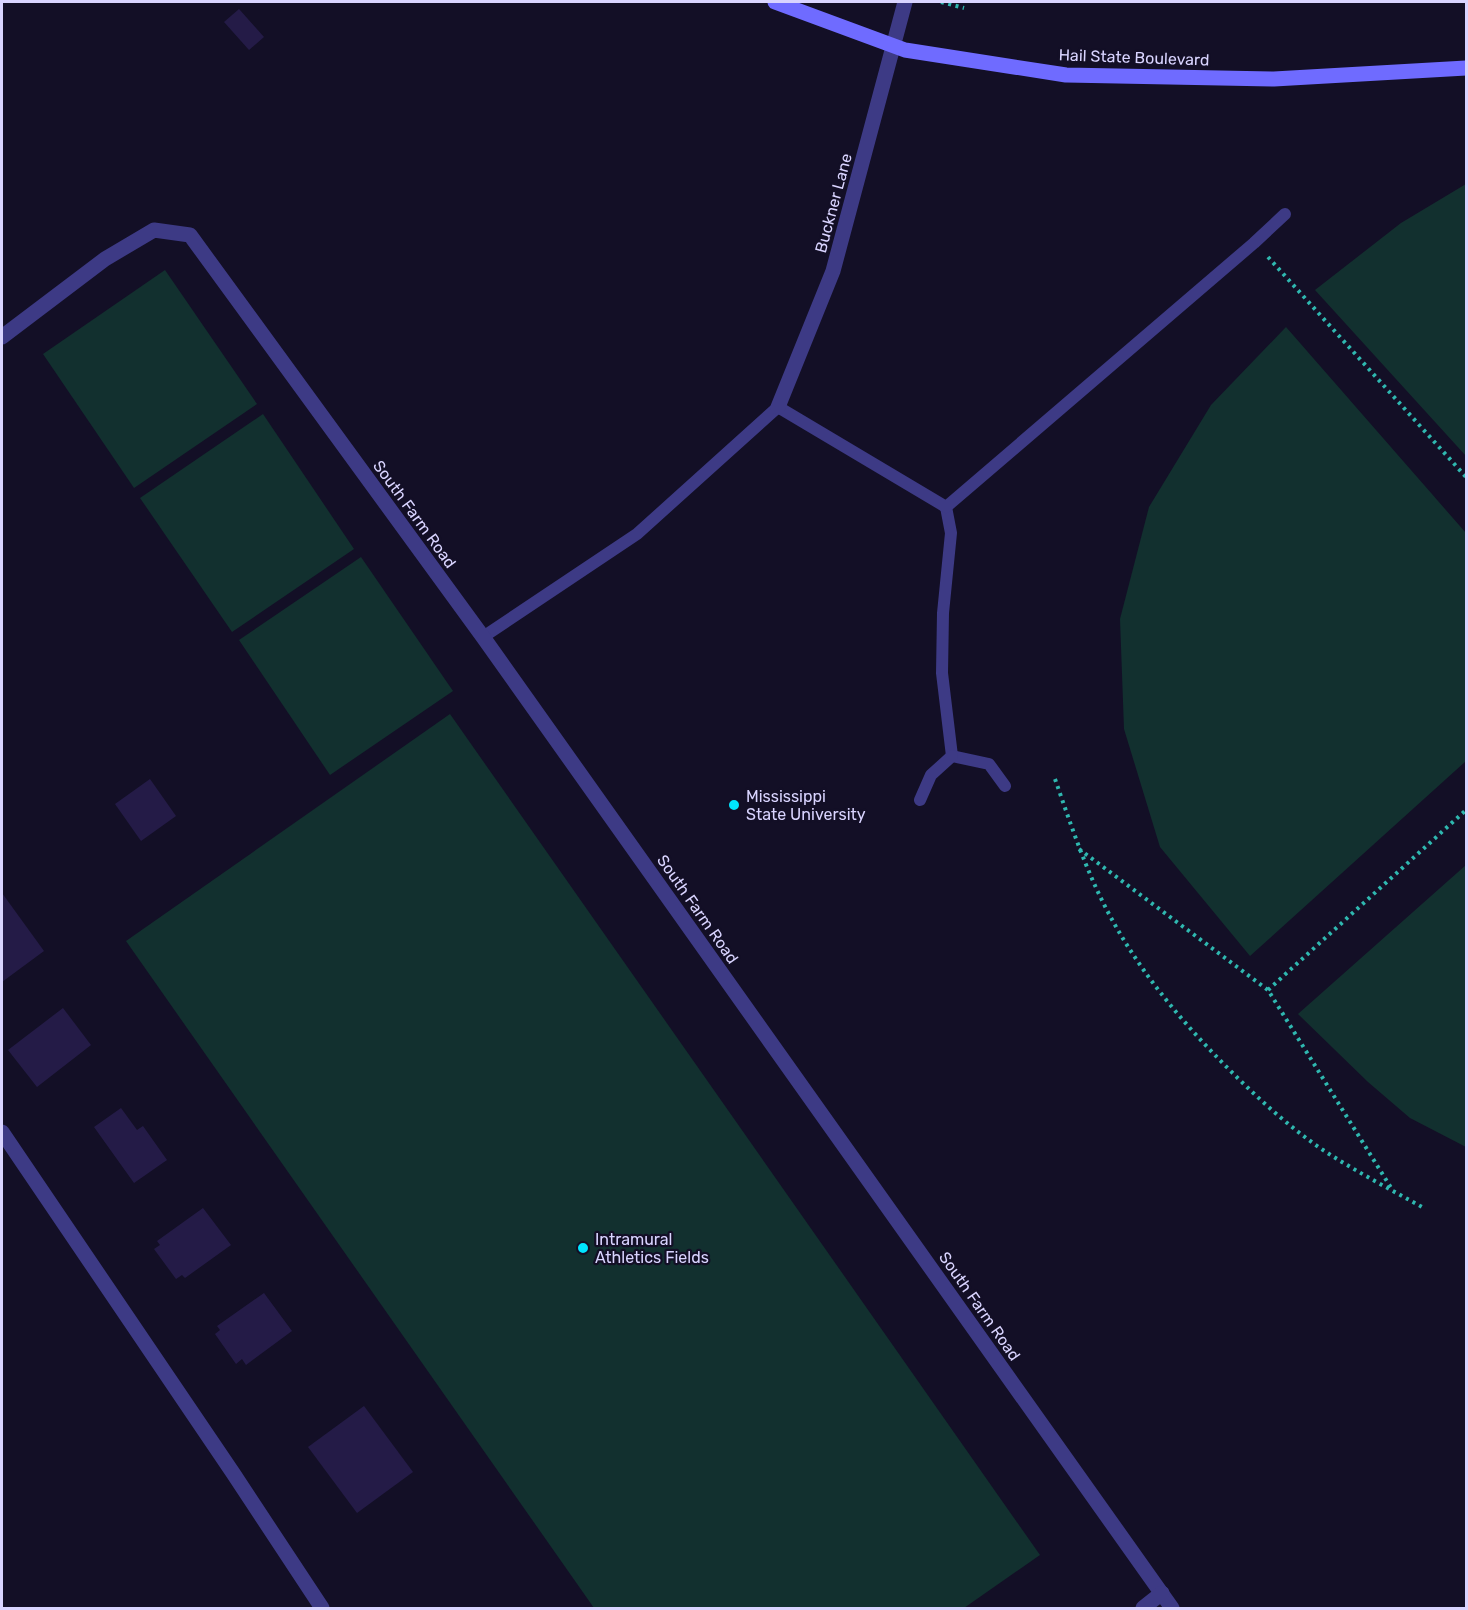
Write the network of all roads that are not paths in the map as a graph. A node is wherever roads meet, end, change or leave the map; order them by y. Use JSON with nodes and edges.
{"nodes":[{"id":1,"x":775,"y":2,"type":"edge"},
{"id":2,"x":905,"y":2,"type":"edge"},
{"id":3,"x":893,"y":46,"type":"junction"},
{"id":4,"x":1467,"y":68,"type":"edge"},
{"id":5,"x":1285,"y":214,"type":"dead end"},
{"id":6,"x":2,"y":337,"type":"edge"},
{"id":7,"x":778,"y":407,"type":"junction"},
{"id":8,"x":946,"y":507,"type":"junction"},
{"id":9,"x":483,"y":637,"type":"junction"},
{"id":10,"x":952,"y":756,"type":"junction"},
{"id":11,"x":1005,"y":786,"type":"dead end"},
{"id":12,"x":920,"y":800,"type":"dead end"},
{"id":13,"x":2,"y":1132,"type":"edge"},
{"id":14,"x":1162,"y":1593,"type":"junction"},
{"id":15,"x":322,"y":1608,"type":"edge"},
{"id":16,"x":1143,"y":1608,"type":"edge"},
{"id":17,"x":1172,"y":1608,"type":"edge"}],
"edges":[{"from":1,"to":3,"type":"street","name":"Hail State Boulevard"},
{"from":2,"to":3,"type":"street","name":"Buckner Lane"},
{"from":3,"to":4,"type":"street","name":"Hail State Boulevard"},
{"from":3,"to":7,"type":"street","name":"Buckner Lane"},
{"from":5,"to":8,"type":"lane"},
{"from":6,"to":9,"type":"street","name":"South Farm Road"},
{"from":7,"to":8,"type":"lane"},
{"from":7,"to":9,"type":"lane"},
{"from":8,"to":10,"type":"lane"},
{"from":9,"to":14,"type":"street","name":"South Farm Road"},
{"from":10,"to":11,"type":"lane"},
{"from":10,"to":12,"type":"lane"},
{"from":13,"to":15,"type":"street"},
{"from":14,"to":16,"type":"street"},
{"from":14,"to":17,"type":"street","name":"South Farm Road"}]}
